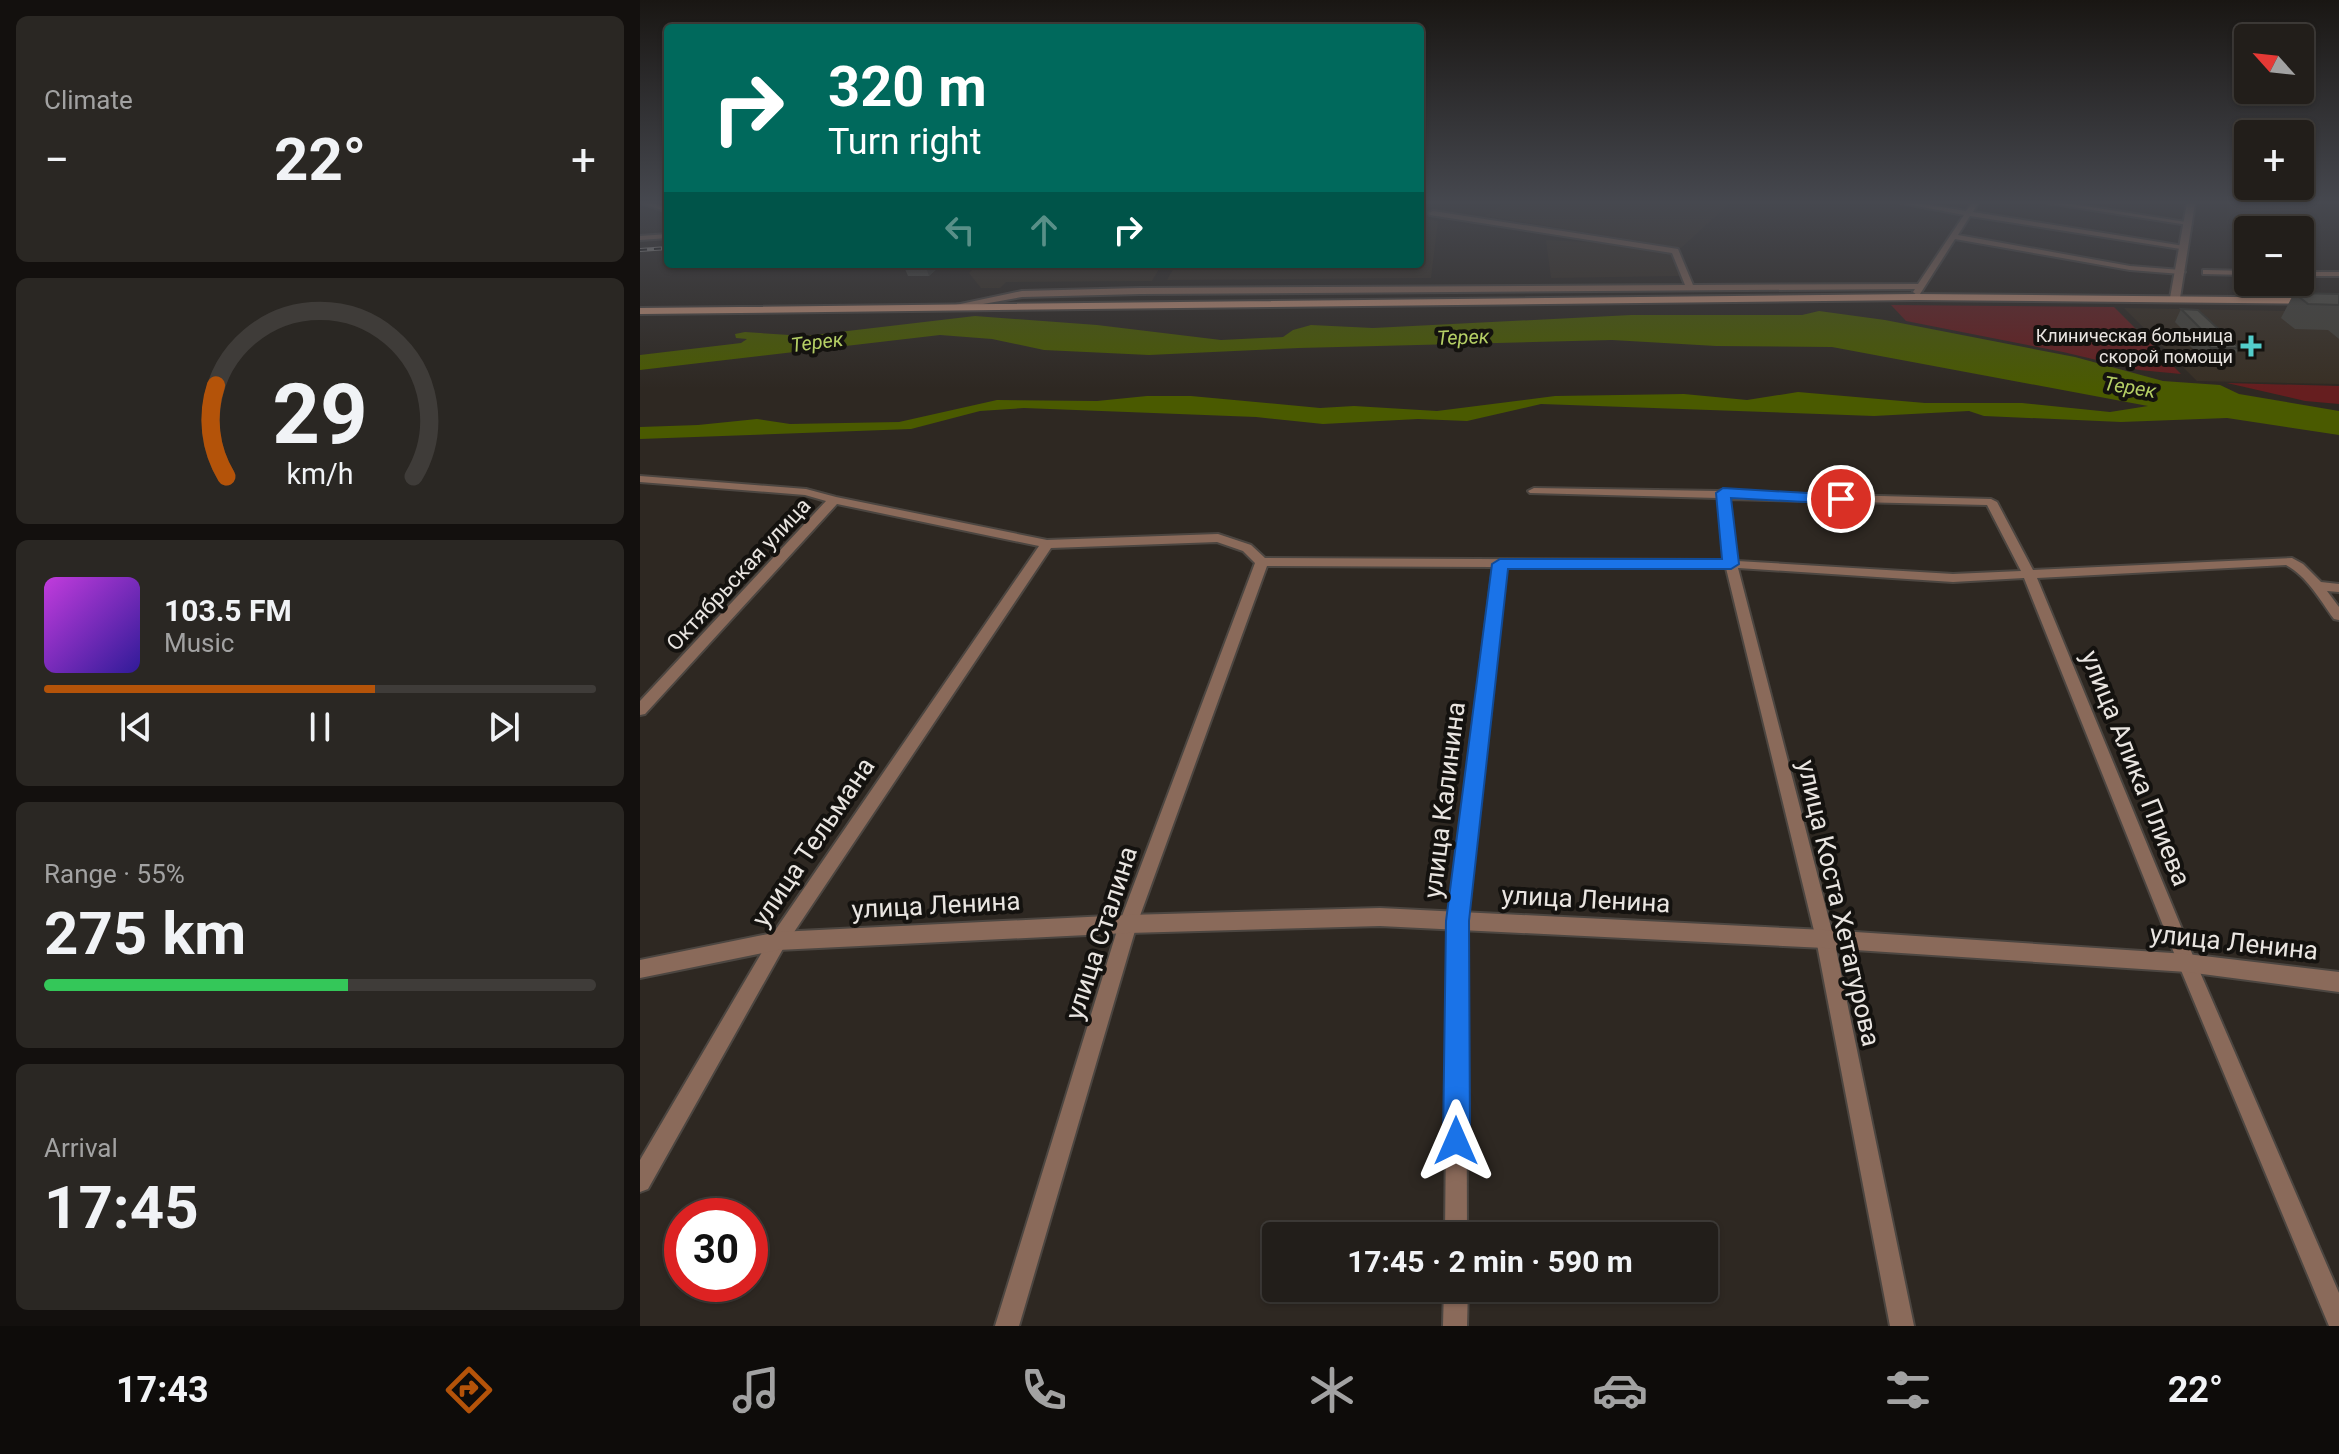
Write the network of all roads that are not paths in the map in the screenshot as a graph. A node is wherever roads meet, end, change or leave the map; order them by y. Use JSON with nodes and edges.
{"nodes":[{"id":1,"x":1681,"y":265,"type":"edge"},
{"id":2,"x":1935,"y":265,"type":"edge"},
{"id":3,"x":2112,"y":265,"type":"edge"},
{"id":4,"x":2182,"y":265,"type":"edge"},
{"id":5,"x":2181,"y":272,"type":"junction"},
{"id":6,"x":2206,"y":272,"type":"dead end"},
{"id":7,"x":2234,"y":273,"type":"edge"},
{"id":8,"x":2314,"y":274,"type":"edge"},
{"id":9,"x":2339,"y":274,"type":"edge"},
{"id":10,"x":1689,"y":285,"type":"junction"},
{"id":11,"x":1140,"y":291,"type":"junction"},
{"id":12,"x":1917,"y":291,"type":"junction"},
{"id":13,"x":2175,"y":298,"type":"junction"},
{"id":14,"x":2339,"y":301,"type":"edge"},
{"id":15,"x":1134,"y":304,"type":"junction"},
{"id":16,"x":955,"y":306,"type":"junction"},
{"id":17,"x":640,"y":311,"type":"edge"},
{"id":18,"x":640,"y":479,"type":"edge"},
{"id":19,"x":1534,"y":491,"type":"dead end"},
{"id":20,"x":1723,"y":493,"type":"junction"},
{"id":21,"x":834,"y":500,"type":"junction"},
{"id":22,"x":1047,"y":544,"type":"junction"},
{"id":23,"x":1262,"y":562,"type":"junction"},
{"id":24,"x":1500,"y":564,"type":"junction"},
{"id":25,"x":1731,"y":564,"type":"junction"},
{"id":26,"x":2029,"y":574,"type":"junction"},
{"id":27,"x":2317,"y":586,"type":"junction"},
{"id":28,"x":2339,"y":588,"type":"edge"},
{"id":29,"x":2339,"y":616,"type":"edge"},
{"id":30,"x":640,"y":710,"type":"edge"},
{"id":31,"x":1457,"y":921,"type":"junction"},
{"id":32,"x":1128,"y":924,"type":"junction"},
{"id":33,"x":1825,"y":939,"type":"junction"},
{"id":34,"x":778,"y":941,"type":"junction"},
{"id":35,"x":2187,"y":963,"type":"junction"},
{"id":36,"x":640,"y":969,"type":"edge"},
{"id":37,"x":2339,"y":982,"type":"edge"},
{"id":38,"x":640,"y":1181,"type":"edge"},
{"id":39,"x":1456,"y":1222,"type":"edge"},
{"id":40,"x":1456,"y":1302,"type":"edge"},
{"id":41,"x":2339,"y":1321,"type":"edge"},
{"id":42,"x":1007,"y":1326,"type":"edge"},
{"id":43,"x":1455,"y":1326,"type":"edge"},
{"id":44,"x":1902,"y":1326,"type":"edge"}],
"edges":[{"from":1,"to":10,"type":"street"},
{"from":2,"to":12,"type":"street"},
{"from":3,"to":5,"type":"street"},
{"from":4,"to":5,"type":"street"},
{"from":5,"to":13,"type":"street"},
{"from":6,"to":7,"type":"street"},
{"from":8,"to":9,"type":"street"},
{"from":10,"to":11,"type":"street"},
{"from":10,"to":12,"type":"street"},
{"from":11,"to":15,"type":"street"},
{"from":11,"to":16,"type":"street"},
{"from":12,"to":13,"type":"main road"},
{"from":12,"to":15,"type":"main road"},
{"from":13,"to":14,"type":"main road"},
{"from":15,"to":16,"type":"main road"},
{"from":16,"to":17,"type":"main road"},
{"from":18,"to":21,"type":"street"},
{"from":19,"to":20,"type":"street"},
{"from":20,"to":25,"type":"street","name":"улица Коста Хетагурова"},
{"from":20,"to":26,"type":"street","name":"улица Алика Плиева"},
{"from":21,"to":22,"type":"street"},
{"from":21,"to":30,"type":"street","name":"Октябрьская улица"},
{"from":22,"to":23,"type":"street"},
{"from":22,"to":34,"type":"street","name":"улица Тельмана"},
{"from":23,"to":24,"type":"street"},
{"from":23,"to":32,"type":"street","name":"улица Сталина"},
{"from":24,"to":25,"type":"street"},
{"from":24,"to":31,"type":"street","name":"улица Калинина"},
{"from":25,"to":26,"type":"street"},
{"from":25,"to":33,"type":"street","name":"улица Коста Хетагурова"},
{"from":26,"to":27,"type":"street"},
{"from":26,"to":35,"type":"street","name":"улица Алика Плиева"},
{"from":27,"to":28,"type":"street"},
{"from":27,"to":29,"type":"street"},
{"from":31,"to":32,"type":"street","name":"улица Ленина"},
{"from":31,"to":33,"type":"street","name":"улица Ленина"},
{"from":31,"to":39,"type":"street","name":"улица Калинина"},
{"from":32,"to":34,"type":"street","name":"улица Ленина"},
{"from":32,"to":42,"type":"street","name":"улица Сталина"},
{"from":33,"to":35,"type":"street","name":"улица Ленина"},
{"from":33,"to":44,"type":"street","name":"улица Коста Хетагурова"},
{"from":34,"to":36,"type":"street","name":"улица Ленина"},
{"from":34,"to":38,"type":"street","name":"улица Тельмана"},
{"from":35,"to":37,"type":"street","name":"улица Ленина"},
{"from":35,"to":41,"type":"street","name":"улица Алика Плиева"},
{"from":40,"to":43,"type":"street"}]}
